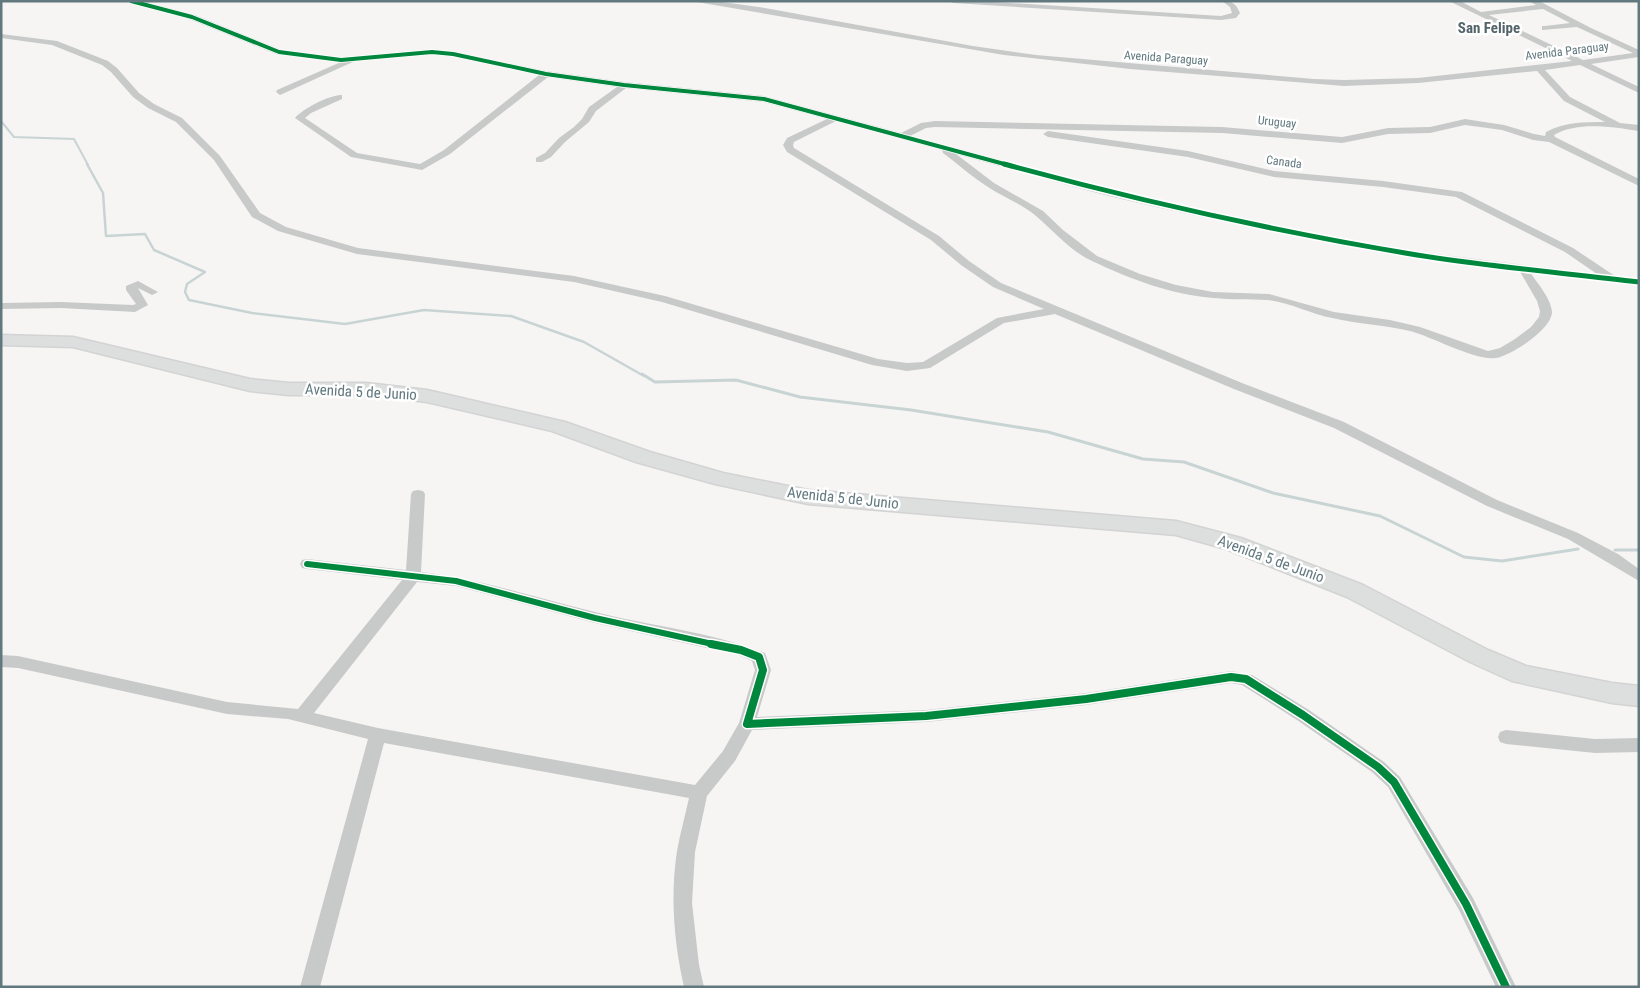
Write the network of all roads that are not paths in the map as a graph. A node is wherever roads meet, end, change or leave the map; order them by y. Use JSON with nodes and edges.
{"nodes":[{"id":1,"x":132,"y":1,"type":"edge"},
{"id":2,"x":695,"y":1,"type":"edge"},
{"id":3,"x":954,"y":1,"type":"edge"},
{"id":4,"x":1226,"y":1,"type":"edge"},
{"id":5,"x":1453,"y":1,"type":"edge"},
{"id":6,"x":1533,"y":1,"type":"edge"},
{"id":7,"x":1542,"y":7,"type":"junction"},
{"id":8,"x":1480,"y":14,"type":"junction"},
{"id":9,"x":1578,"y":25,"type":"junction"},
{"id":10,"x":1545,"y":28,"type":"dead end"},
{"id":11,"x":1,"y":36,"type":"edge"},
{"id":12,"x":1639,"y":54,"type":"edge"},
{"id":13,"x":354,"y":59,"type":"junction"},
{"id":14,"x":1579,"y":62,"type":"junction"},
{"id":15,"x":1538,"y":67,"type":"junction"},
{"id":16,"x":546,"y":74,"type":"junction"},
{"id":17,"x":624,"y":85,"type":"junction"},
{"id":18,"x":1637,"y":88,"type":"edge"},
{"id":19,"x":280,"y":92,"type":"dead end"},
{"id":20,"x":339,"y":96,"type":"dead end"},
{"id":21,"x":836,"y":118,"type":"junction"},
{"id":22,"x":934,"y":124,"type":"junction"},
{"id":23,"x":1617,"y":125,"type":"junction"},
{"id":24,"x":1639,"y":128,"type":"edge"},
{"id":25,"x":903,"y":136,"type":"junction"},
{"id":26,"x":1551,"y":139,"type":"junction"},
{"id":27,"x":939,"y":146,"type":"junction"},
{"id":28,"x":539,"y":160,"type":"dead end"},
{"id":29,"x":1639,"y":183,"type":"edge"},
{"id":30,"x":1522,"y":267,"type":"junction"},
{"id":31,"x":1610,"y":278,"type":"junction"},
{"id":32,"x":1639,"y":282,"type":"edge"},
{"id":33,"x":152,"y":292,"type":"dead end"},
{"id":34,"x":1,"y":306,"type":"edge"},
{"id":35,"x":1056,"y":310,"type":"junction"},
{"id":36,"x":1,"y":340,"type":"edge"},
{"id":37,"x":418,"y":494,"type":"dead end"},
{"id":38,"x":307,"y":564,"type":"dead end"},
{"id":39,"x":413,"y":576,"type":"junction"},
{"id":40,"x":1639,"y":576,"type":"edge"},
{"id":41,"x":1,"y":661,"type":"edge"},
{"id":42,"x":1639,"y":696,"type":"edge"},
{"id":43,"x":302,"y":716,"type":"junction"},
{"id":44,"x":747,"y":724,"type":"junction"},
{"id":45,"x":378,"y":735,"type":"junction"},
{"id":46,"x":1506,"y":738,"type":"dead end"},
{"id":47,"x":1639,"y":745,"type":"edge"},
{"id":48,"x":699,"y":793,"type":"junction"},
{"id":49,"x":310,"y":987,"type":"edge"},
{"id":50,"x":694,"y":987,"type":"edge"},
{"id":51,"x":1506,"y":987,"type":"edge"}],
"edges":[{"from":1,"to":13,"type":"street"},
{"from":2,"to":15,"type":"street","name":"Avenida Paraguay"},
{"from":3,"to":4,"type":"street"},
{"from":5,"to":8,"type":"street"},
{"from":6,"to":7,"type":"street"},
{"from":7,"to":8,"type":"street"},
{"from":7,"to":9,"type":"street"},
{"from":8,"to":14,"type":"street"},
{"from":9,"to":10,"type":"street"},
{"from":9,"to":12,"type":"street"},
{"from":11,"to":35,"type":"street"},
{"from":12,"to":14,"type":"street","name":"Avenida Paraguay"},
{"from":13,"to":16,"type":"street"},
{"from":13,"to":19,"type":"street"},
{"from":14,"to":15,"type":"street","name":"Avenida Paraguay"},
{"from":14,"to":18,"type":"street"},
{"from":15,"to":23,"type":"street"},
{"from":16,"to":17,"type":"street"},
{"from":16,"to":20,"type":"street"},
{"from":17,"to":21,"type":"street"},
{"from":17,"to":28,"type":"street"},
{"from":21,"to":25,"type":"street"},
{"from":21,"to":35,"type":"street"},
{"from":22,"to":25,"type":"street","name":"Uruguay"},
{"from":22,"to":26,"type":"street","name":"Uruguay"},
{"from":22,"to":31,"type":"street","name":"Canada"},
{"from":23,"to":24,"type":"street"},
{"from":23,"to":26,"type":"street"},
{"from":25,"to":27,"type":"street"},
{"from":26,"to":29,"type":"street","name":"Uruguay"},
{"from":27,"to":30,"type":"street"},
{"from":27,"to":30,"type":"street"},
{"from":30,"to":31,"type":"street"},
{"from":31,"to":32,"type":"street"},
{"from":33,"to":34,"type":"street"},
{"from":35,"to":40,"type":"street"},
{"from":36,"to":42,"type":"main road","name":"Avenida 5 de Junio"},
{"from":37,"to":39,"type":"street"},
{"from":38,"to":39,"type":"street"},
{"from":39,"to":43,"type":"street"},
{"from":39,"to":44,"type":"street"},
{"from":41,"to":43,"type":"street"},
{"from":43,"to":45,"type":"street"},
{"from":44,"to":48,"type":"street"},
{"from":44,"to":51,"type":"street"},
{"from":45,"to":48,"type":"street"},
{"from":45,"to":49,"type":"street"},
{"from":46,"to":47,"type":"street"},
{"from":48,"to":50,"type":"street"}]}
